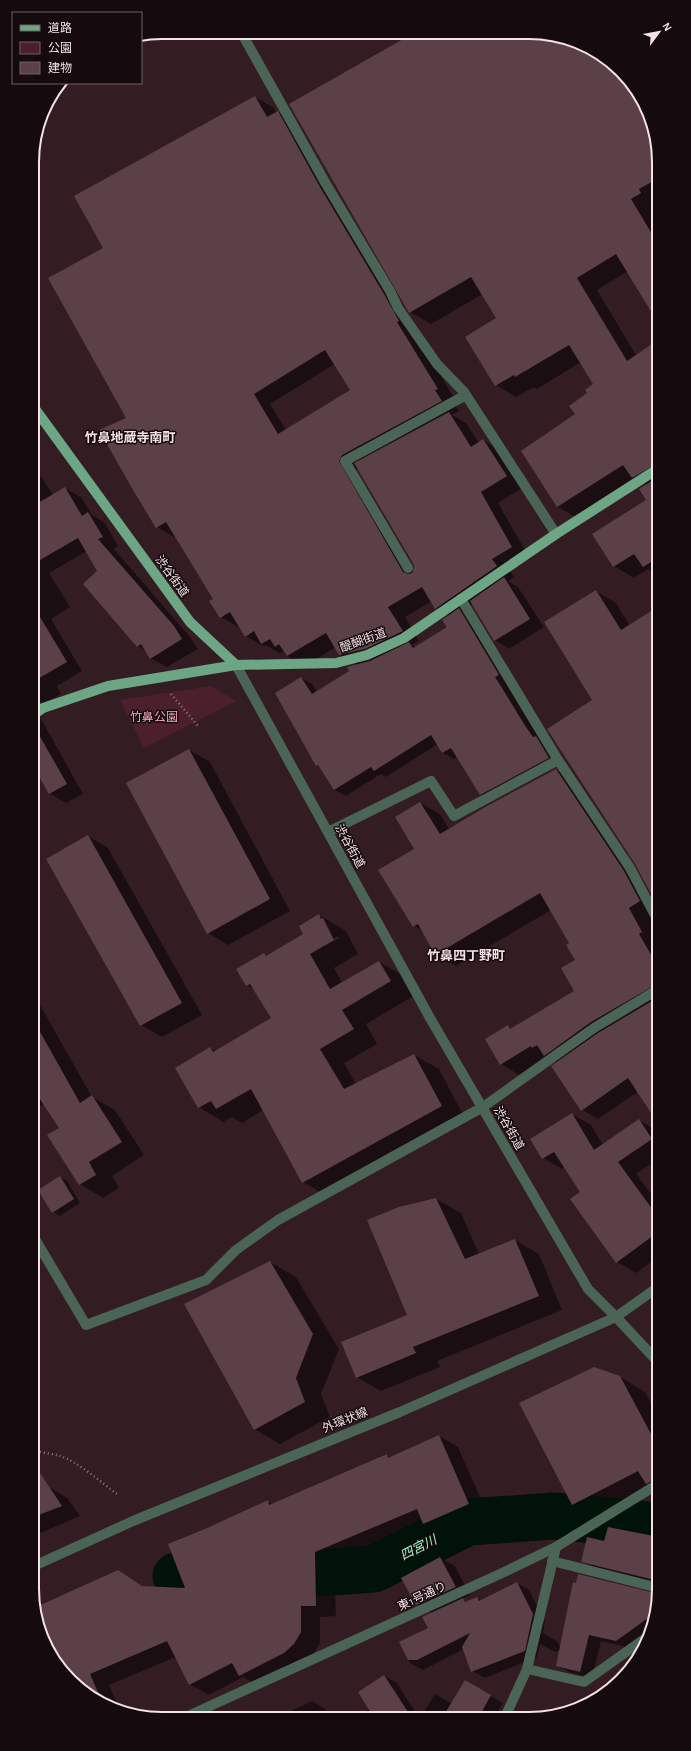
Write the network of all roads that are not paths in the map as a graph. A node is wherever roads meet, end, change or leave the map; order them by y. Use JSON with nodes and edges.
{"nodes":[{"id":1,"x":245,"y":39,"type":"edge"},
{"id":2,"x":466,"y":395,"type":"junction"},
{"id":3,"x":39,"y":414,"type":"edge"},
{"id":4,"x":652,"y":473,"type":"edge"},
{"id":5,"x":556,"y":534,"type":"junction"},
{"id":6,"x":408,"y":568,"type":"dead end"},
{"id":7,"x":461,"y":599,"type":"junction"},
{"id":8,"x":236,"y":665,"type":"junction"},
{"id":9,"x":39,"y":711,"type":"edge"},
{"id":10,"x":558,"y":760,"type":"junction"},
{"id":11,"x":328,"y":832,"type":"junction"},
{"id":12,"x":652,"y":910,"type":"edge"},
{"id":13,"x":652,"y":993,"type":"edge"},
{"id":14,"x":483,"y":1107,"type":"junction"},
{"id":15,"x":39,"y":1245,"type":"edge"},
{"id":16,"x":652,"y":1291,"type":"edge"},
{"id":17,"x":616,"y":1317,"type":"junction"},
{"id":18,"x":652,"y":1356,"type":"edge"},
{"id":19,"x":652,"y":1488,"type":"edge"},
{"id":20,"x":556,"y":1547,"type":"junction"},
{"id":21,"x":552,"y":1561,"type":"junction"},
{"id":22,"x":39,"y":1564,"type":"edge"},
{"id":23,"x":652,"y":1586,"type":"edge"},
{"id":24,"x":640,"y":1642,"type":"edge"},
{"id":25,"x":527,"y":1669,"type":"junction"},
{"id":26,"x":197,"y":1712,"type":"edge"},
{"id":27,"x":507,"y":1712,"type":"edge"}],
"edges":[{"from":1,"to":2,"type":"street"},
{"from":2,"to":5,"type":"street"},
{"from":2,"to":6,"type":"street"},
{"from":3,"to":8,"type":"main road","name":"渋谷街道"},
{"from":4,"to":5,"type":"main road","name":"醍醐街道"},
{"from":5,"to":7,"type":"main road","name":"醍醐街道"},
{"from":7,"to":8,"type":"main road","name":"醍醐街道"},
{"from":7,"to":10,"type":"street"},
{"from":8,"to":9,"type":"main road","name":"醍醐街道"},
{"from":8,"to":11,"type":"street","name":"渋谷街道"},
{"from":10,"to":11,"type":"street"},
{"from":10,"to":12,"type":"street"},
{"from":11,"to":14,"type":"street","name":"渋谷街道"},
{"from":13,"to":14,"type":"street"},
{"from":14,"to":15,"type":"street"},
{"from":14,"to":17,"type":"street","name":"渋谷街道"},
{"from":16,"to":17,"type":"street","name":"外環状線"},
{"from":17,"to":18,"type":"street","name":"渋谷街道"},
{"from":17,"to":22,"type":"street","name":"外環状線"},
{"from":19,"to":20,"type":"street","name":"東1号通り"},
{"from":20,"to":21,"type":"street"},
{"from":20,"to":26,"type":"street","name":"東1号通り"},
{"from":21,"to":23,"type":"street"},
{"from":21,"to":25,"type":"street"},
{"from":24,"to":25,"type":"street"},
{"from":25,"to":27,"type":"street"}]}
